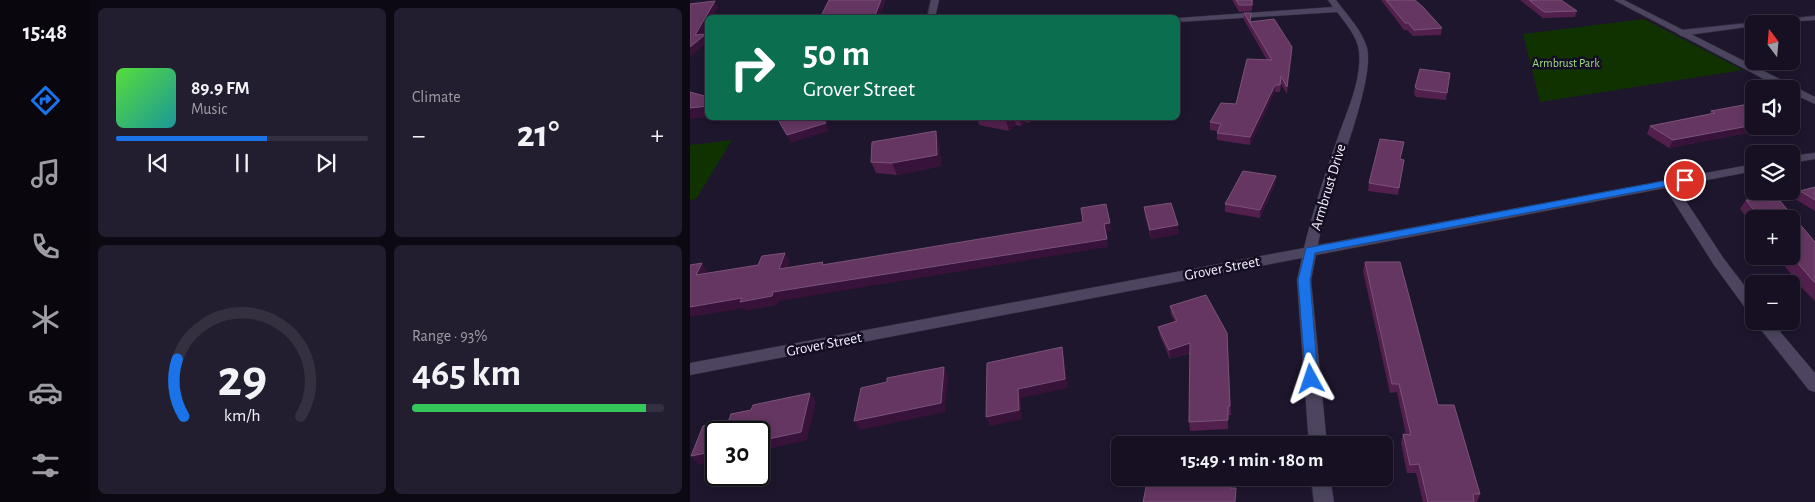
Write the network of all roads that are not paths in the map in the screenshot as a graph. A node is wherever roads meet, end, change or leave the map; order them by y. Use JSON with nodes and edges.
{"nodes":[{"id":1,"x":935,"y":0,"type":"edge"},
{"id":2,"x":1618,"y":0,"type":"edge"},
{"id":3,"x":1335,"y":4,"type":"edge"},
{"id":4,"x":932,"y":15,"type":"edge"},
{"id":5,"x":1815,"y":18,"type":"edge"},
{"id":6,"x":1800,"y":19,"type":"edge"},
{"id":7,"x":1180,"y":20,"type":"edge"},
{"id":8,"x":1745,"y":25,"type":"edge"},
{"id":9,"x":1682,"y":33,"type":"junction"},
{"id":10,"x":1773,"y":80,"type":"edge"},
{"id":11,"x":1800,"y":94,"type":"edge"},
{"id":12,"x":1815,"y":101,"type":"edge"},
{"id":13,"x":1815,"y":156,"type":"edge"},
{"id":14,"x":1800,"y":158,"type":"edge"},
{"id":15,"x":1745,"y":169,"type":"edge"},
{"id":16,"x":1668,"y":183,"type":"junction"},
{"id":17,"x":1310,"y":250,"type":"junction"},
{"id":18,"x":1745,"y":297,"type":"edge"},
{"id":19,"x":1769,"y":330,"type":"edge"},
{"id":20,"x":690,"y":370,"type":"edge"},
{"id":21,"x":1815,"y":385,"type":"edge"},
{"id":22,"x":1317,"y":436,"type":"edge"},
{"id":23,"x":1322,"y":486,"type":"edge"},
{"id":24,"x":1324,"y":502,"type":"edge"}],
"edges":[{"from":1,"to":4,"type":"street"},
{"from":2,"to":9,"type":"street"},
{"from":3,"to":7,"type":"street"},
{"from":3,"to":17,"type":"street","name":"Armbrust Drive"},
{"from":5,"to":6,"type":"street"},
{"from":8,"to":9,"type":"street"},
{"from":9,"to":10,"type":"street"},
{"from":11,"to":12,"type":"street"},
{"from":13,"to":14,"type":"street"},
{"from":15,"to":16,"type":"street","name":"Grover Street"},
{"from":16,"to":17,"type":"street","name":"Grover Street"},
{"from":16,"to":18,"type":"street"},
{"from":17,"to":20,"type":"street","name":"Grover Street"},
{"from":17,"to":22,"type":"street","name":"Armbrust Drive"},
{"from":19,"to":21,"type":"street"},
{"from":23,"to":24,"type":"street"}]}
